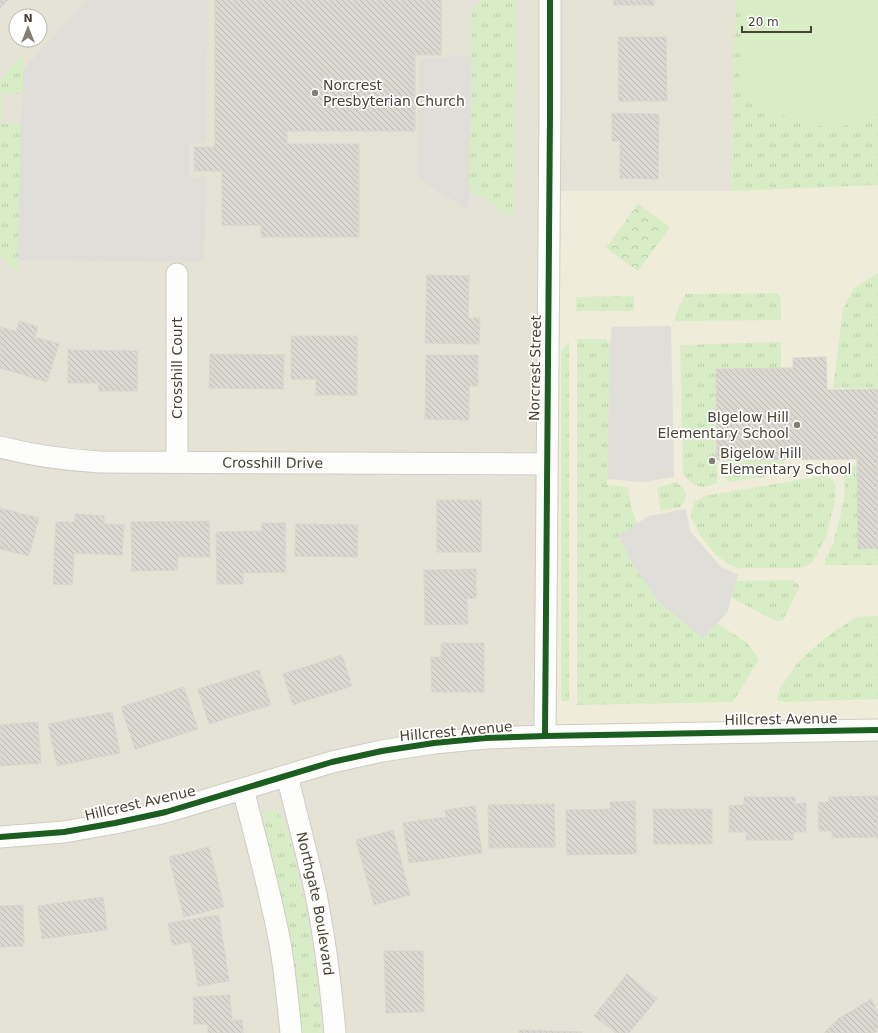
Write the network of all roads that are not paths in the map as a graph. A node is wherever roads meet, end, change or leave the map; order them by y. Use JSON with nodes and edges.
{"nodes":[{"id":1,"x":550,"y":0,"type":"edge"},
{"id":2,"x":177,"y":274,"type":"dead end"},
{"id":3,"x":0,"y":447,"type":"edge"},
{"id":4,"x":178,"y":462,"type":"junction"},
{"id":5,"x":547,"y":464,"type":"junction"},
{"id":6,"x":878,"y":730,"type":"edge"},
{"id":7,"x":545,"y":736,"type":"junction"},
{"id":8,"x":287,"y":776,"type":"junction"},
{"id":9,"x":243,"y":789,"type":"junction"},
{"id":10,"x":0,"y":837,"type":"edge"},
{"id":11,"x":291,"y":1033,"type":"edge"},
{"id":12,"x":335,"y":1033,"type":"edge"}],
"edges":[{"from":1,"to":5,"type":"street","name":"Norcrest Street"},
{"from":2,"to":4,"type":"street","name":"Crosshill Court"},
{"from":3,"to":4,"type":"street","name":"Crosshill Drive"},
{"from":4,"to":5,"type":"street","name":"Crosshill Drive"},
{"from":5,"to":7,"type":"street","name":"Norcrest Street"},
{"from":6,"to":7,"type":"street","name":"Hillcrest Avenue"},
{"from":7,"to":8,"type":"street","name":"Hillcrest Avenue"},
{"from":8,"to":9,"type":"street","name":"Hillcrest Avenue"},
{"from":8,"to":12,"type":"street","name":"Northgate Boulevard"},
{"from":9,"to":10,"type":"street","name":"Hillcrest Avenue"},
{"from":9,"to":11,"type":"street"}]}
